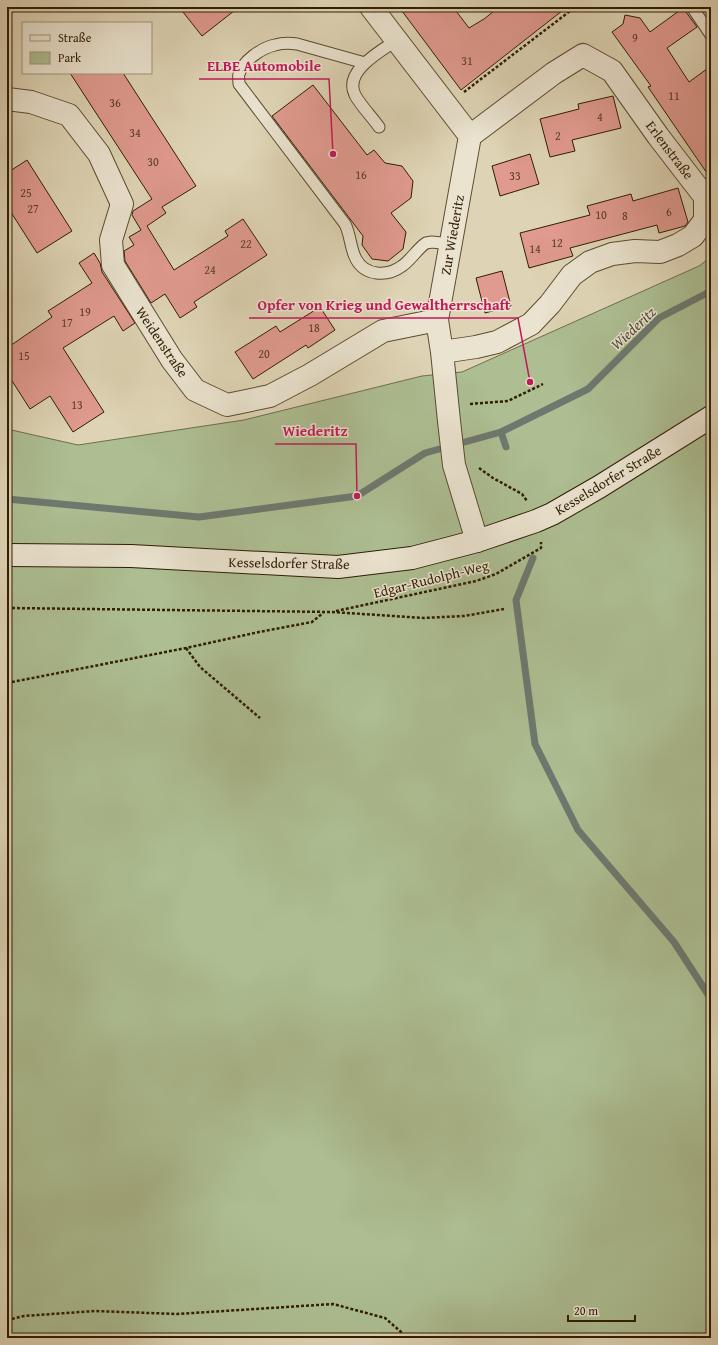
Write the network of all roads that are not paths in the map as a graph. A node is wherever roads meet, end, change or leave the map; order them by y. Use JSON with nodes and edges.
{"nodes":[{"id":1,"x":371,"y":7,"type":"edge"},
{"id":2,"x":692,"y":7,"type":"edge"},
{"id":3,"x":711,"y":35,"type":"edge"},
{"id":4,"x":396,"y":40,"type":"junction"},
{"id":5,"x":365,"y":63,"type":"junction"},
{"id":6,"x":7,"y":99,"type":"edge"},
{"id":7,"x":379,"y":127,"type":"dead end"},
{"id":8,"x":470,"y":136,"type":"junction"},
{"id":9,"x":450,"y":244,"type":"junction"},
{"id":10,"x":437,"y":320,"type":"junction"},
{"id":11,"x":442,"y":352,"type":"junction"},
{"id":12,"x":708,"y":419,"type":"edge"},
{"id":13,"x":477,"y":541,"type":"junction"},
{"id":14,"x":7,"y":555,"type":"edge"}],
"edges":[{"from":1,"to":4,"type":"street"},
{"from":2,"to":3,"type":"lane"},
{"from":4,"to":5,"type":"lane"},
{"from":4,"to":8,"type":"street"},
{"from":5,"to":7,"type":"lane"},
{"from":5,"to":9,"type":"lane"},
{"from":6,"to":10,"type":"street","name":"Weidenstraße"},
{"from":8,"to":9,"type":"street","name":"Zur Wiederitz"},
{"from":8,"to":11,"type":"street","name":"Erlenstraße"},
{"from":9,"to":10,"type":"street","name":"Zur Wiederitz"},
{"from":10,"to":11,"type":"street","name":"Zur Wiederitz"},
{"from":11,"to":13,"type":"street","name":"Zur Wiederitz"},
{"from":12,"to":13,"type":"street","name":"Kesselsdorfer Straße"},
{"from":13,"to":14,"type":"street","name":"Kesselsdorfer Straße"}]}
